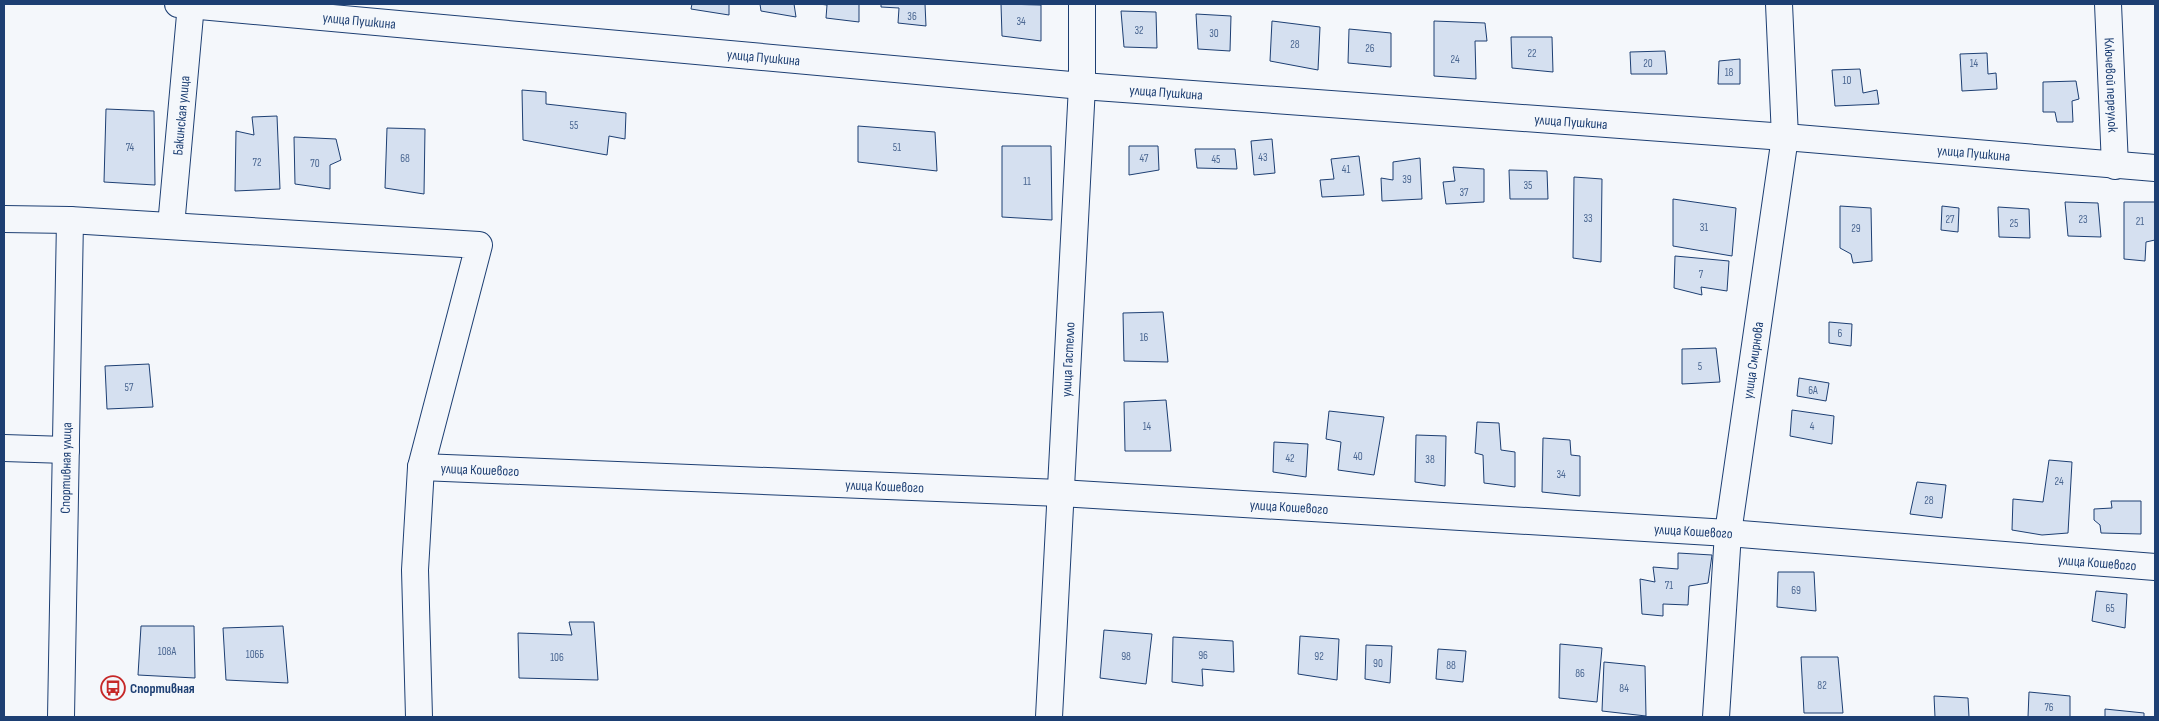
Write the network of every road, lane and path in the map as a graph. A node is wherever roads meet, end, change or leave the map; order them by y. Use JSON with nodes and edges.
{"nodes":[{"id":1,"x":186,"y":4,"type":"edge"},
{"id":2,"x":1082,"y":4,"type":"edge"},
{"id":3,"x":1779,"y":4,"type":"edge"},
{"id":4,"x":2108,"y":4,"type":"edge"},
{"id":5,"x":1082,"y":86,"type":"junction"},
{"id":6,"x":1785,"y":137,"type":"junction"},
{"id":7,"x":2115,"y":166,"type":"junction"},
{"id":8,"x":2155,"y":168,"type":"edge"},
{"id":9,"x":4,"y":219,"type":"edge"},
{"id":10,"x":70,"y":220,"type":"junction"},
{"id":11,"x":171,"y":226,"type":"junction"},
{"id":12,"x":4,"y":448,"type":"edge"},
{"id":13,"x":66,"y":450,"type":"junction"},
{"id":14,"x":421,"y":467,"type":"junction"},
{"id":15,"x":1060,"y":493,"type":"junction"},
{"id":16,"x":1728,"y":534,"type":"junction"},
{"id":17,"x":2155,"y":567,"type":"edge"},
{"id":18,"x":61,"y":717,"type":"edge"},
{"id":19,"x":419,"y":717,"type":"edge"},
{"id":20,"x":1049,"y":717,"type":"edge"},
{"id":21,"x":1716,"y":717,"type":"edge"}],
"edges":[{"from":1,"to":5,"type":"street","name":"улица Пушкина"},
{"from":1,"to":11,"type":"street","name":"Бакинская улица"},
{"from":2,"to":5,"type":"street","name":"улица Гастелло"},
{"from":3,"to":6,"type":"street","name":"улица Смирнова"},
{"from":4,"to":7,"type":"street","name":"Ключевой переулок"},
{"from":5,"to":6,"type":"street","name":"улица Пушкина"},
{"from":5,"to":15,"type":"street","name":"улица Гастелло"},
{"from":6,"to":7,"type":"street","name":"улица Пушкина"},
{"from":6,"to":16,"type":"street","name":"улица Смирнова"},
{"from":7,"to":8,"type":"street","name":"улица Пушкина"},
{"from":9,"to":10,"type":"street"},
{"from":10,"to":11,"type":"street"},
{"from":10,"to":13,"type":"street","name":"Спортивная улица"},
{"from":11,"to":14,"type":"street"},
{"from":12,"to":13,"type":"street"},
{"from":13,"to":18,"type":"street","name":"Спортивная улица"},
{"from":14,"to":15,"type":"street","name":"улица Кошевого"},
{"from":14,"to":19,"type":"street"},
{"from":15,"to":16,"type":"street","name":"улица Кошевого"},
{"from":15,"to":20,"type":"street","name":"улица Гастелло"},
{"from":16,"to":17,"type":"street","name":"улица Кошевого"},
{"from":16,"to":21,"type":"street","name":"улица Смирнова"}]}
